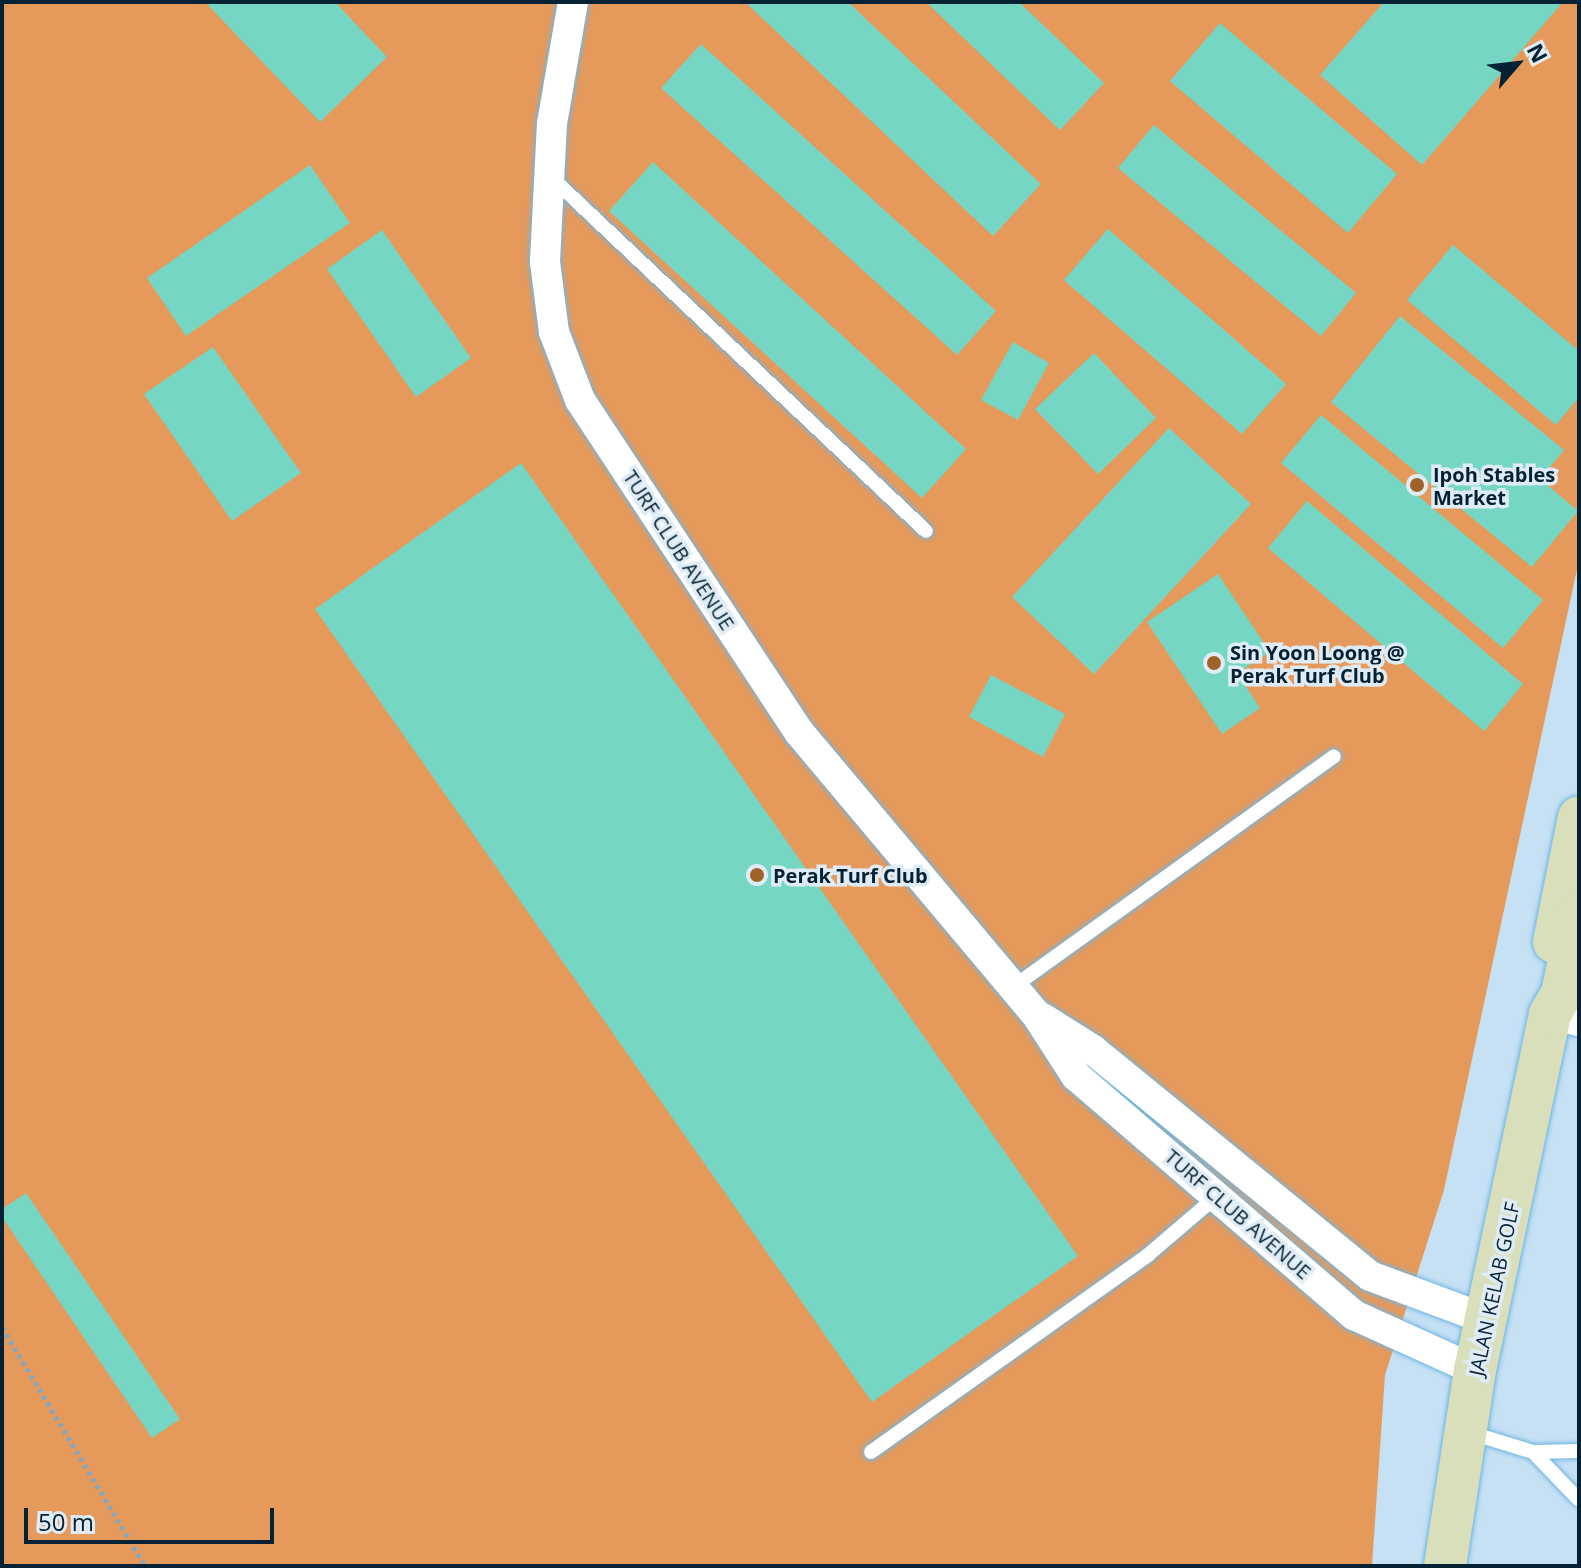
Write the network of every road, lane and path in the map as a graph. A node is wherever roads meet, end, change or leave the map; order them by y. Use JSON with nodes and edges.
{"nodes":[{"id":1,"x":573,"y":2,"type":"edge"},
{"id":2,"x":549,"y":175,"type":"junction"},
{"id":3,"x":926,"y":531,"type":"dead end"},
{"id":4,"x":1334,"y":756,"type":"dead end"},
{"id":5,"x":1579,"y":817,"type":"edge"},
{"id":6,"x":1579,"y":913,"type":"edge"},
{"id":7,"x":1013,"y":987,"type":"junction"},
{"id":8,"x":1036,"y":1014,"type":"junction"},
{"id":9,"x":1564,"y":1018,"type":"edge"},
{"id":10,"x":1218,"y":1195,"type":"junction"},
{"id":11,"x":1488,"y":1320,"type":"junction"},
{"id":12,"x":2,"y":1327,"type":"edge"},
{"id":13,"x":1475,"y":1370,"type":"junction"},
{"id":14,"x":1468,"y":1432,"type":"junction"},
{"id":15,"x":1579,"y":1451,"type":"edge"},
{"id":16,"x":871,"y":1452,"type":"dead end"},
{"id":17,"x":1533,"y":1452,"type":"junction"},
{"id":18,"x":1579,"y":1500,"type":"edge"},
{"id":19,"x":145,"y":1566,"type":"edge"},
{"id":20,"x":1445,"y":1566,"type":"edge"}],
"edges":[{"from":1,"to":2,"type":"street","name":"TURF CLUB AVENUE"},
{"from":2,"to":3,"type":"lane"},
{"from":2,"to":7,"type":"street","name":"TURF CLUB AVENUE"},
{"from":4,"to":7,"type":"lane"},
{"from":5,"to":9,"type":"street","name":"JALAN KELAB GOLF"},
{"from":6,"to":9,"type":"street","name":"JALAN KELAB GOLF"},
{"from":7,"to":8,"type":"street","name":"TURF CLUB AVENUE"},
{"from":8,"to":10,"type":"street","name":"TURF CLUB AVENUE"},
{"from":8,"to":11,"type":"street","name":"TURF CLUB AVENUE"},
{"from":9,"to":11,"type":"street","name":"JALAN KELAB GOLF"},
{"from":10,"to":13,"type":"street","name":"TURF CLUB AVENUE"},
{"from":10,"to":16,"type":"lane"},
{"from":11,"to":13,"type":"street","name":"JALAN KELAB GOLF"},
{"from":12,"to":19,"type":"path"},
{"from":13,"to":14,"type":"street","name":"JALAN KELAB GOLF"},
{"from":14,"to":17,"type":"lane"},
{"from":14,"to":20,"type":"street","name":"JALAN KELAB GOLF"},
{"from":15,"to":17,"type":"lane"},
{"from":17,"to":18,"type":"lane"}]}
